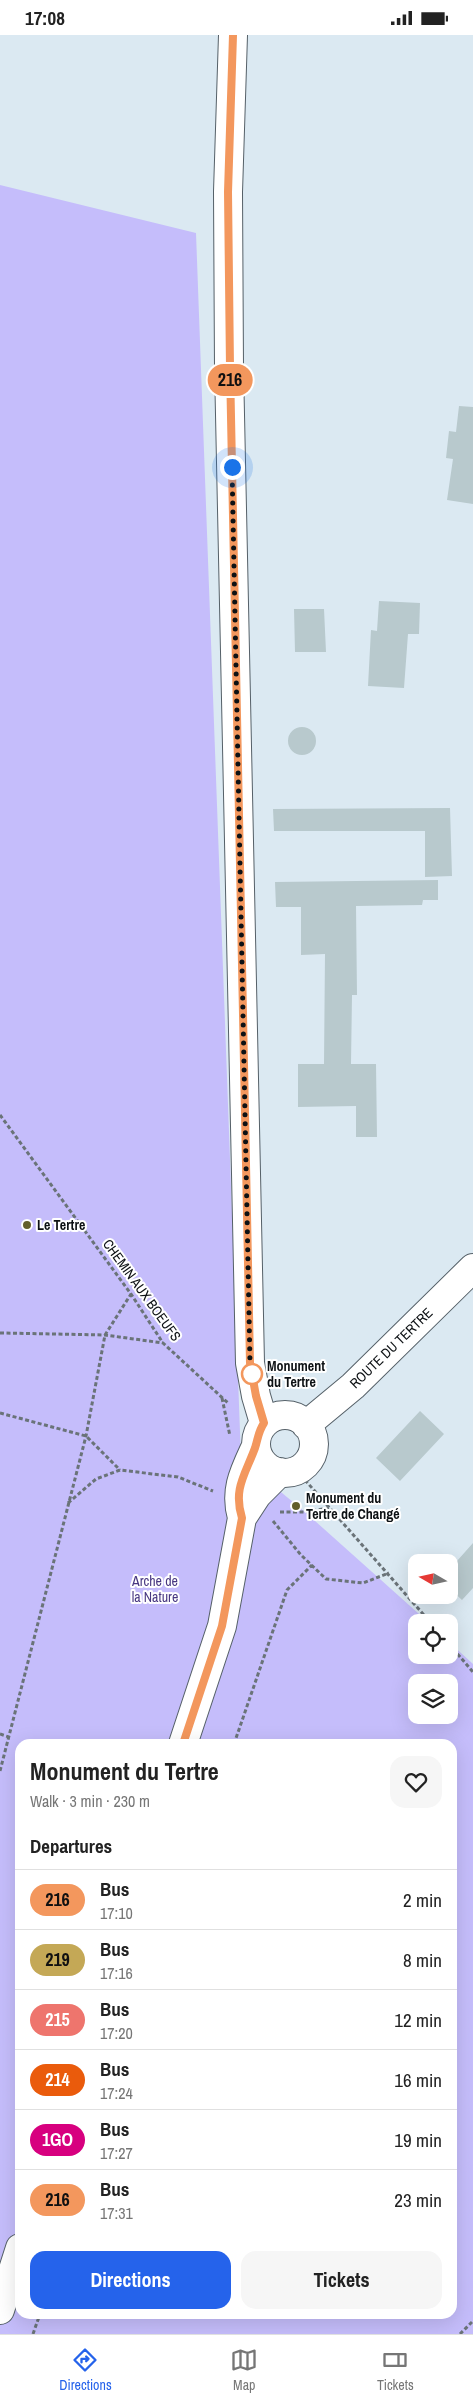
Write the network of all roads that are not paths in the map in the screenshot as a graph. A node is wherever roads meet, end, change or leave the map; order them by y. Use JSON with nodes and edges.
{"nodes":[{"id":1,"x":233,"y":35,"type":"edge"},
{"id":2,"x":473,"y":1269,"type":"edge"},
{"id":3,"x":306,"y":1425,"type":"junction"},
{"id":4,"x":260,"y":1435,"type":"junction"},
{"id":5,"x":288,"y":1471,"type":"junction"},
{"id":6,"x":242,"y":1518,"type":"junction"},
{"id":7,"x":185,"y":1739,"type":"edge"},
{"id":8,"x":15,"y":2264,"type":"edge"},
{"id":9,"x":0,"y":2310,"type":"edge"}],
"edges":[{"from":1,"to":4,"type":"street"},
{"from":2,"to":3,"type":"street","name":"ROUTE DU TERTRE"},
{"from":3,"to":4,"type":"street"},
{"from":3,"to":5,"type":"street"},
{"from":4,"to":5,"type":"street"},
{"from":4,"to":6,"type":"street"},
{"from":5,"to":6,"type":"street"},
{"from":6,"to":7,"type":"street"},
{"from":8,"to":9,"type":"street"}]}
